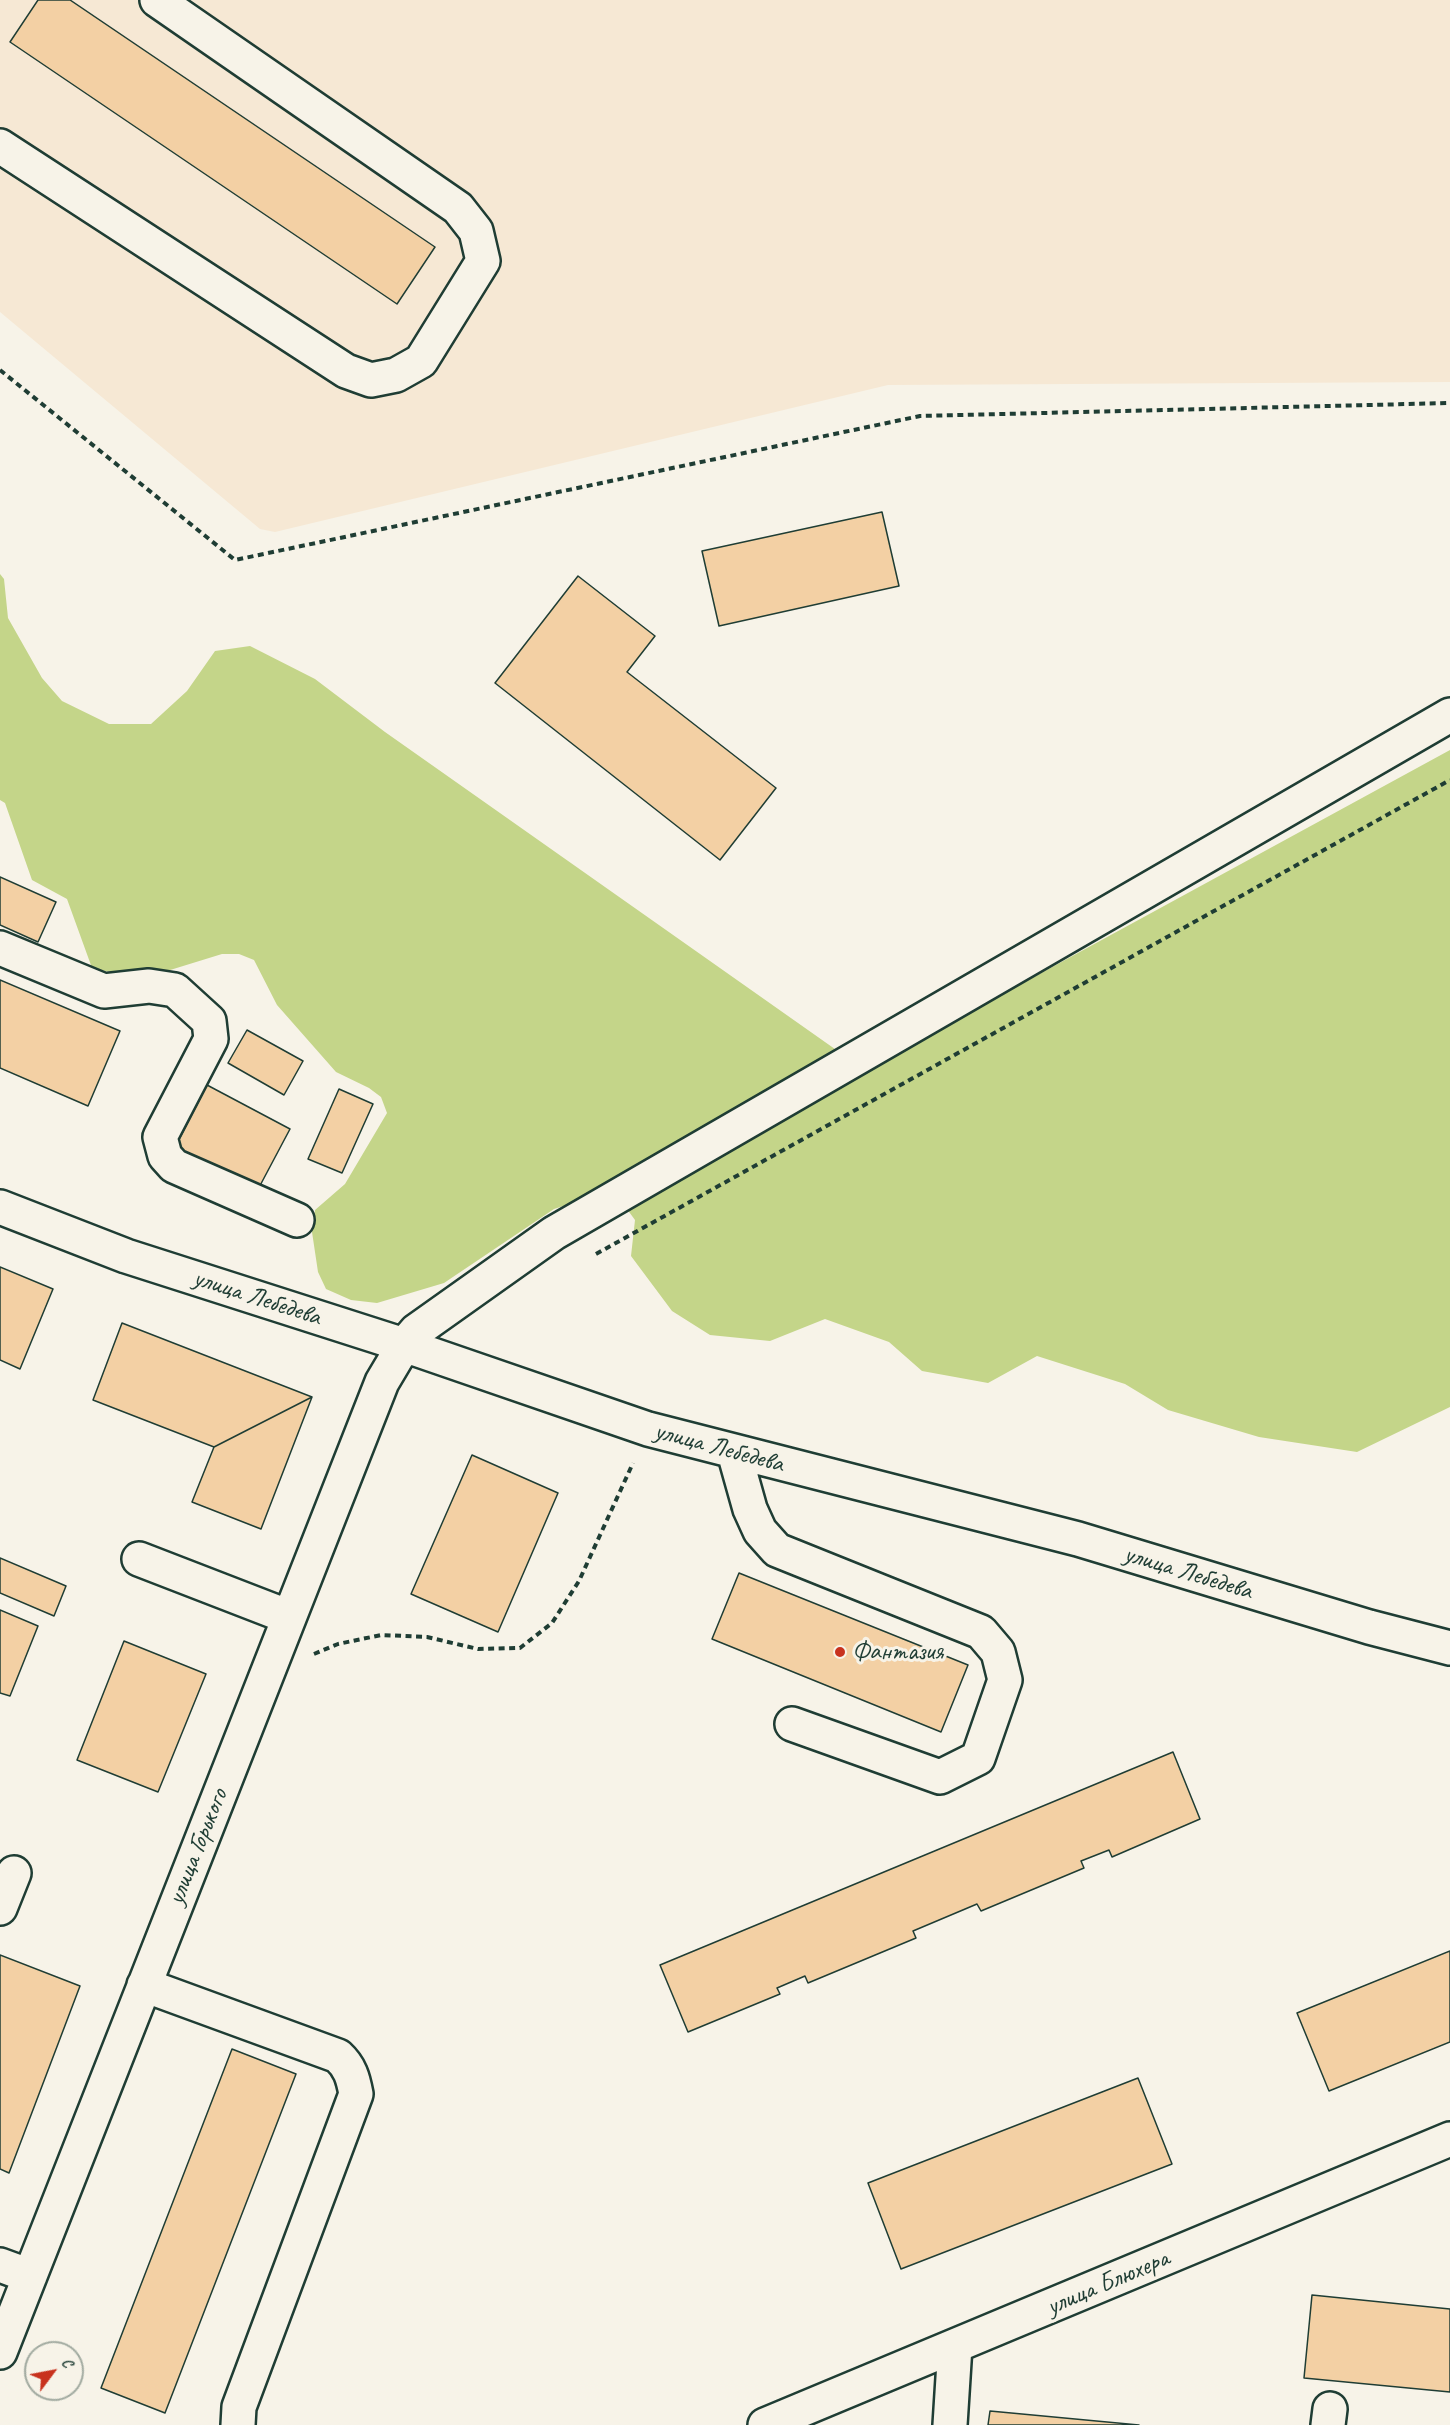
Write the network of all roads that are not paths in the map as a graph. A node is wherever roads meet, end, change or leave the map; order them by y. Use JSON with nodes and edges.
{"nodes":[{"id":1,"x":156,"y":0,"type":"edge"},
{"id":2,"x":0,"y":146,"type":"edge"},
{"id":3,"x":1450,"y":715,"type":"edge"},
{"id":4,"x":0,"y":948,"type":"edge"},
{"id":5,"x":0,"y":1207,"type":"edge"},
{"id":6,"x":297,"y":1220,"type":"dead end"},
{"id":7,"x":404,"y":1345,"type":"junction"},
{"id":8,"x":734,"y":1452,"type":"junction"},
{"id":9,"x":139,"y":1559,"type":"dead end"},
{"id":10,"x":289,"y":1617,"type":"junction"},
{"id":11,"x":1450,"y":1648,"type":"edge"},
{"id":12,"x":792,"y":1724,"type":"dead end"},
{"id":13,"x":14,"y":1873,"type":"dead end"},
{"id":14,"x":0,"y":1908,"type":"edge"},
{"id":15,"x":144,"y":1985,"type":"junction"},
{"id":16,"x":1450,"y":2139,"type":"edge"},
{"id":17,"x":0,"y":2265,"type":"edge"},
{"id":18,"x":30,"y":2276,"type":"junction"},
{"id":19,"x":955,"y":2346,"type":"junction"},
{"id":20,"x":0,"y":2352,"type":"edge"},
{"id":21,"x":238,"y":2425,"type":"edge"},
{"id":22,"x":765,"y":2425,"type":"edge"},
{"id":23,"x":950,"y":2425,"type":"edge"}],
"edges":[{"from":1,"to":2,"type":"street"},
{"from":3,"to":7,"type":"street","name":"улица Горького"},
{"from":4,"to":6,"type":"street"},
{"from":5,"to":7,"type":"street","name":"улица Лебедева"},
{"from":7,"to":8,"type":"street","name":"улица Лебедева"},
{"from":7,"to":10,"type":"street","name":"улица Горького"},
{"from":8,"to":11,"type":"street","name":"улица Лебедева"},
{"from":8,"to":12,"type":"street"},
{"from":9,"to":10,"type":"street"},
{"from":10,"to":15,"type":"street","name":"улица Горького"},
{"from":13,"to":14,"type":"street"},
{"from":15,"to":18,"type":"street","name":"улица Горького"},
{"from":15,"to":21,"type":"street"},
{"from":16,"to":19,"type":"street","name":"улица Блюхера"},
{"from":17,"to":18,"type":"street"},
{"from":18,"to":20,"type":"street","name":"улица Горького"},
{"from":19,"to":22,"type":"street","name":"улица Блюхера"},
{"from":19,"to":23,"type":"street"}]}
